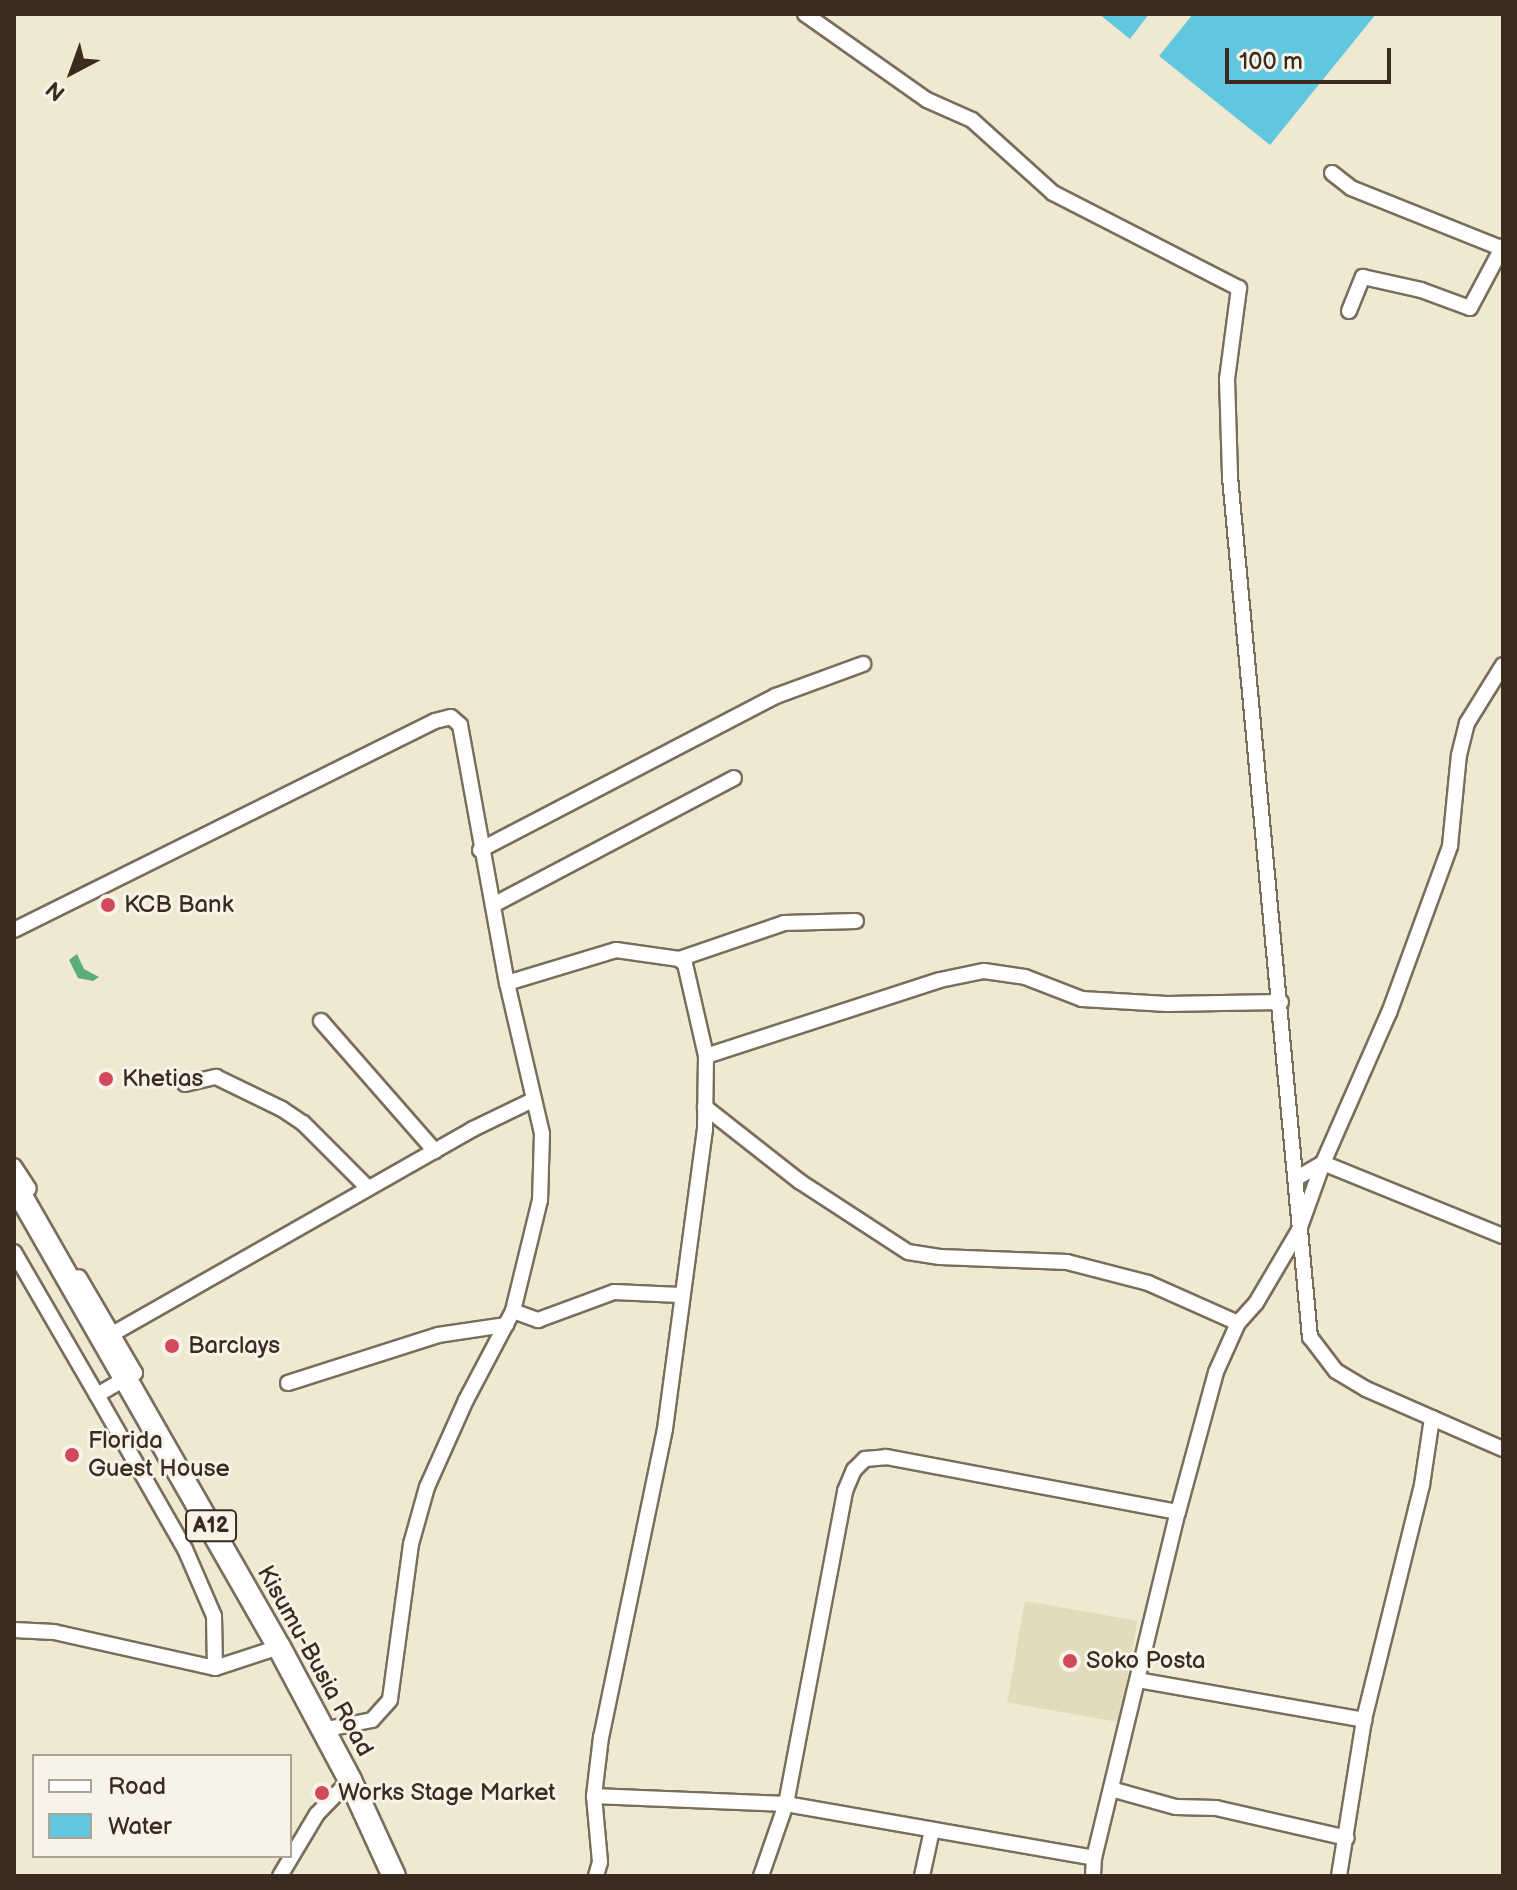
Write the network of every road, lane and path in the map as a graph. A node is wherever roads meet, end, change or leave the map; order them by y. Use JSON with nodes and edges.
{"nodes":[{"id":1,"x":805,"y":14,"type":"edge"},
{"id":2,"x":1332,"y":173,"type":"dead end"},
{"id":3,"x":1502,"y":247,"type":"edge"},
{"id":4,"x":1349,"y":311,"type":"dead end"},
{"id":5,"x":863,"y":664,"type":"dead end"},
{"id":6,"x":1503,"y":665,"type":"edge"},
{"id":7,"x":734,"y":778,"type":"dead end"},
{"id":8,"x":480,"y":850,"type":"junction"},
{"id":9,"x":495,"y":904,"type":"junction"},
{"id":10,"x":856,"y":921,"type":"dead end"},
{"id":11,"x":14,"y":930,"type":"edge"},
{"id":12,"x":679,"y":959,"type":"junction"},
{"id":13,"x":507,"y":983,"type":"junction"},
{"id":14,"x":1281,"y":1002,"type":"junction"},
{"id":15,"x":321,"y":1021,"type":"dead end"},
{"id":16,"x":706,"y":1056,"type":"junction"},
{"id":17,"x":185,"y":1084,"type":"dead end"},
{"id":18,"x":533,"y":1100,"type":"junction"},
{"id":19,"x":705,"y":1107,"type":"junction"},
{"id":20,"x":435,"y":1151,"type":"junction"},
{"id":21,"x":1323,"y":1163,"type":"junction"},
{"id":22,"x":14,"y":1166,"type":"edge"},
{"id":23,"x":1297,"y":1178,"type":"junction"},
{"id":24,"x":14,"y":1184,"type":"edge"},
{"id":25,"x":368,"y":1188,"type":"junction"},
{"id":26,"x":1299,"y":1230,"type":"junction"},
{"id":27,"x":1503,"y":1236,"type":"edge"},
{"id":28,"x":14,"y":1252,"type":"edge"},
{"id":29,"x":680,"y":1295,"type":"junction"},
{"id":30,"x":509,"y":1318,"type":"junction"},
{"id":31,"x":1238,"y":1323,"type":"junction"},
{"id":32,"x":114,"y":1333,"type":"junction"},
{"id":33,"x":125,"y":1381,"type":"junction"},
{"id":34,"x":288,"y":1383,"type":"dead end"},
{"id":35,"x":97,"y":1395,"type":"junction"},
{"id":36,"x":1432,"y":1418,"type":"junction"},
{"id":37,"x":1503,"y":1449,"type":"edge"},
{"id":38,"x":1178,"y":1512,"type":"junction"},
{"id":39,"x":14,"y":1630,"type":"edge"},
{"id":40,"x":279,"y":1647,"type":"junction"},
{"id":41,"x":215,"y":1668,"type":"junction"},
{"id":42,"x":1138,"y":1680,"type":"junction"},
{"id":43,"x":1364,"y":1720,"type":"junction"},
{"id":44,"x":323,"y":1730,"type":"junction"},
{"id":45,"x":350,"y":1780,"type":"junction"},
{"id":46,"x":1111,"y":1789,"type":"junction"},
{"id":47,"x":594,"y":1796,"type":"junction"},
{"id":48,"x":786,"y":1804,"type":"junction"},
{"id":49,"x":932,"y":1830,"type":"junction"},
{"id":50,"x":1347,"y":1838,"type":"junction"},
{"id":51,"x":292,"y":1856,"type":"edge"},
{"id":52,"x":291,"y":1858,"type":"edge"},
{"id":53,"x":1094,"y":1858,"type":"junction"},
{"id":54,"x":280,"y":1876,"type":"edge"},
{"id":55,"x":394,"y":1876,"type":"edge"},
{"id":56,"x":596,"y":1876,"type":"edge"},
{"id":57,"x":761,"y":1876,"type":"edge"},
{"id":58,"x":922,"y":1876,"type":"edge"},
{"id":59,"x":1093,"y":1876,"type":"edge"},
{"id":60,"x":1339,"y":1876,"type":"edge"}],
"edges":[{"from":1,"to":14,"type":"street"},
{"from":2,"to":3,"type":"street"},
{"from":3,"to":4,"type":"street"},
{"from":5,"to":8,"type":"street"},
{"from":6,"to":21,"type":"street"},
{"from":7,"to":9,"type":"street"},
{"from":8,"to":9,"type":"street"},
{"from":8,"to":11,"type":"street"},
{"from":9,"to":13,"type":"street"},
{"from":10,"to":12,"type":"street"},
{"from":12,"to":13,"type":"street"},
{"from":12,"to":16,"type":"street"},
{"from":13,"to":18,"type":"street"},
{"from":14,"to":16,"type":"street"},
{"from":14,"to":23,"type":"street"},
{"from":15,"to":20,"type":"street"},
{"from":16,"to":19,"type":"street"},
{"from":17,"to":25,"type":"street"},
{"from":18,"to":20,"type":"street"},
{"from":18,"to":30,"type":"street"},
{"from":19,"to":29,"type":"street"},
{"from":19,"to":31,"type":"street"},
{"from":20,"to":25,"type":"street"},
{"from":21,"to":23,"type":"street"},
{"from":21,"to":26,"type":"street"},
{"from":21,"to":27,"type":"street"},
{"from":22,"to":32,"type":"street"},
{"from":23,"to":26,"type":"street"},
{"from":24,"to":33,"type":"highway","name":"Kisumu-Busia Road","number":"A12"},
{"from":25,"to":32,"type":"street"},
{"from":26,"to":31,"type":"street"},
{"from":26,"to":36,"type":"street"},
{"from":28,"to":35,"type":"street"},
{"from":29,"to":30,"type":"street"},
{"from":29,"to":47,"type":"street"},
{"from":30,"to":34,"type":"street"},
{"from":30,"to":44,"type":"street"},
{"from":31,"to":38,"type":"street"},
{"from":32,"to":33,"type":"street"},
{"from":33,"to":35,"type":"street"},
{"from":33,"to":40,"type":"highway","name":"Kisumu-Busia Road","number":"A12"},
{"from":35,"to":41,"type":"street"},
{"from":36,"to":37,"type":"street"},
{"from":36,"to":43,"type":"street"},
{"from":38,"to":42,"type":"street"},
{"from":38,"to":48,"type":"street"},
{"from":39,"to":41,"type":"street"},
{"from":40,"to":41,"type":"street"},
{"from":40,"to":44,"type":"highway","name":"Kisumu-Busia Road","number":"A12"},
{"from":42,"to":43,"type":"street"},
{"from":42,"to":46,"type":"street"},
{"from":43,"to":50,"type":"street"},
{"from":44,"to":45,"type":"highway","name":"Kisumu-Busia Road","number":"A12"},
{"from":45,"to":51,"type":"street"},
{"from":45,"to":55,"type":"highway","name":"Kisumu-Busia Road","number":"A12"},
{"from":46,"to":50,"type":"street"},
{"from":46,"to":53,"type":"street"},
{"from":47,"to":48,"type":"street"},
{"from":47,"to":56,"type":"street"},
{"from":48,"to":49,"type":"street"},
{"from":48,"to":57,"type":"street"},
{"from":49,"to":53,"type":"street"},
{"from":49,"to":58,"type":"street"},
{"from":50,"to":60,"type":"street"},
{"from":52,"to":54,"type":"street"},
{"from":53,"to":59,"type":"street"}]}
